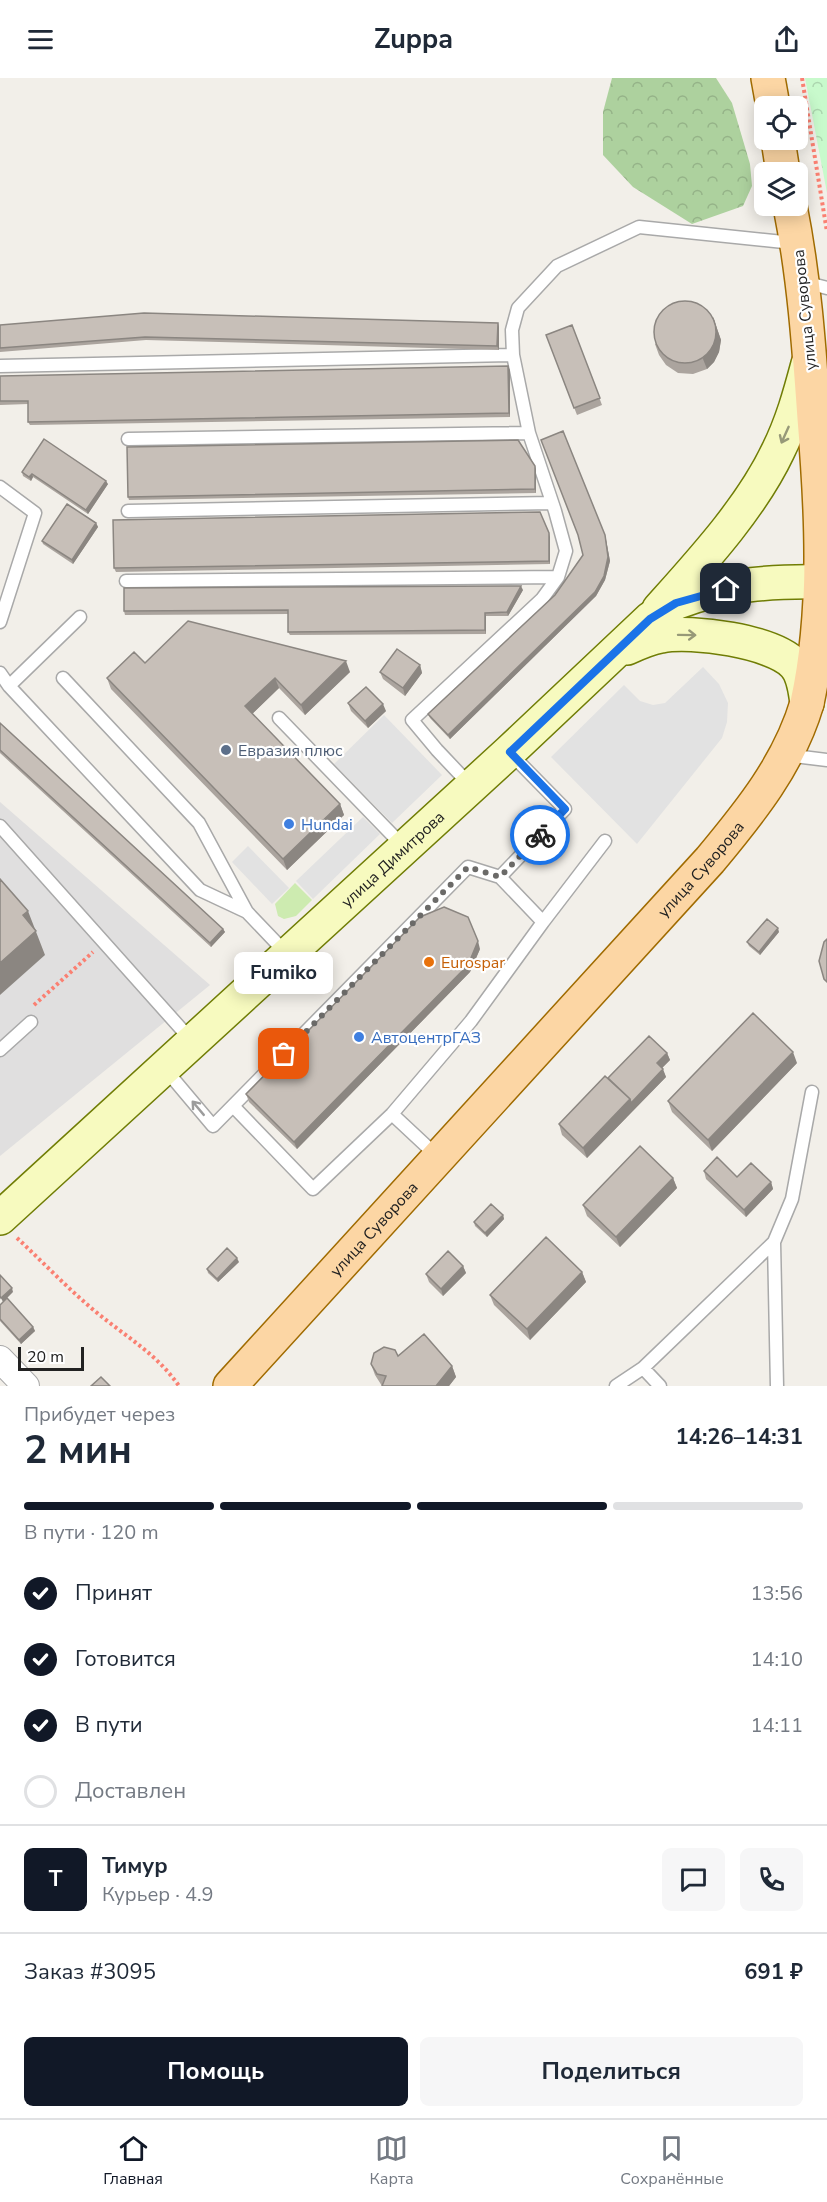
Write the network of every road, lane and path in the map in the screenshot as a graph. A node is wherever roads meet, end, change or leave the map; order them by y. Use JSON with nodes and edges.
{"nodes":[{"id":1,"x":768,"y":78,"type":"edge"},
{"id":2,"x":802,"y":78,"type":"edge"},
{"id":3,"x":771,"y":96,"type":"edge"},
{"id":4,"x":797,"y":216,"type":"edge"},
{"id":5,"x":812,"y":238,"type":"edge"},
{"id":6,"x":815,"y":285,"type":"edge"},
{"id":7,"x":513,"y":355,"type":"junction"},
{"id":8,"x":810,"y":360,"type":"junction"},
{"id":9,"x":0,"y":366,"type":"edge"},
{"id":10,"x":528,"y":433,"type":"junction"},
{"id":11,"x":128,"y":439,"type":"dead end"},
{"id":12,"x":0,"y":487,"type":"edge"},
{"id":13,"x":552,"y":503,"type":"junction"},
{"id":14,"x":128,"y":511,"type":"dead end"},
{"id":15,"x":558,"y":577,"type":"junction"},
{"id":16,"x":126,"y":581,"type":"dead end"},
{"id":17,"x":825,"y":582,"type":"edge"},
{"id":18,"x":80,"y":617,"type":"dead end"},
{"id":19,"x":650,"y":619,"type":"junction"},
{"id":20,"x":0,"y":622,"type":"edge"},
{"id":21,"x":611,"y":655,"type":"junction"},
{"id":22,"x":0,"y":673,"type":"edge"},
{"id":23,"x":63,"y":678,"type":"dead end"},
{"id":24,"x":9,"y":686,"type":"junction"},
{"id":25,"x":807,"y":703,"type":"junction"},
{"id":26,"x":279,"y":718,"type":"dead end"},
{"id":27,"x":510,"y":752,"type":"junction"},
{"id":28,"x":786,"y":755,"type":"junction"},
{"id":29,"x":827,"y":760,"type":"edge"},
{"id":30,"x":472,"y":787,"type":"junction"},
{"id":31,"x":0,"y":826,"type":"edge"},
{"id":32,"x":605,"y":841,"type":"dead end"},
{"id":33,"x":405,"y":848,"type":"junction"},
{"id":34,"x":500,"y":877,"type":"junction"},
{"id":35,"x":247,"y":912,"type":"junction"},
{"id":36,"x":543,"y":921,"type":"junction"},
{"id":37,"x":94,"y":952,"type":"dead end"},
{"id":38,"x":287,"y":955,"type":"junction"},
{"id":39,"x":31,"y":1022,"type":"joint"},
{"id":40,"x":193,"y":1042,"type":"junction"},
{"id":41,"x":0,"y":1050,"type":"edge"},
{"id":42,"x":164,"y":1069,"type":"junction"},
{"id":43,"x":812,"y":1092,"type":"dead end"},
{"id":44,"x":233,"y":1106,"type":"junction"},
{"id":45,"x":392,"y":1114,"type":"junction"},
{"id":46,"x":438,"y":1156,"type":"junction"},
{"id":47,"x":6,"y":1226,"type":"edge"},
{"id":48,"x":774,"y":1242,"type":"junction"},
{"id":49,"x":0,"y":1359,"type":"edge"},
{"id":50,"x":643,"y":1368,"type":"junction"},
{"id":51,"x":232,"y":1385,"type":"edge"},
{"id":52,"x":26,"y":1386,"type":"edge"},
{"id":53,"x":179,"y":1386,"type":"edge"},
{"id":54,"x":616,"y":1386,"type":"edge"},
{"id":55,"x":660,"y":1386,"type":"edge"},
{"id":56,"x":777,"y":1386,"type":"edge"}],
"edges":[{"from":1,"to":3,"type":"main road"},
{"from":2,"to":5,"type":"path"},
{"from":4,"to":5,"type":"main road","name":"улица Суворова"},
{"from":5,"to":6,"type":"main road","name":"улица Суворова"},
{"from":5,"to":7,"type":"lane"},
{"from":6,"to":8,"type":"main road","name":"улица Суворова"},
{"from":7,"to":9,"type":"lane"},
{"from":7,"to":10,"type":"lane"},
{"from":8,"to":17,"type":"main road","name":"улица Суворова"},
{"from":8,"to":19,"type":"main road","one_way":true},
{"from":10,"to":11,"type":"lane"},
{"from":10,"to":13,"type":"lane"},
{"from":12,"to":20,"type":"lane"},
{"from":13,"to":14,"type":"lane"},
{"from":13,"to":15,"type":"lane"},
{"from":15,"to":16,"type":"lane"},
{"from":15,"to":30,"type":"lane"},
{"from":17,"to":19,"type":"main road","name":"улица Димитрова"},
{"from":17,"to":25,"type":"main road","name":"улица Суворова"},
{"from":18,"to":24,"type":"lane"},
{"from":19,"to":21,"type":"main road","name":"улица Димитрова"},
{"from":21,"to":25,"type":"main road","one_way":true},
{"from":21,"to":27,"type":"main road","name":"улица Димитрова"},
{"from":22,"to":24,"type":"lane"},
{"from":23,"to":35,"type":"lane"},
{"from":24,"to":35,"type":"lane"},
{"from":25,"to":28,"type":"main road","name":"улица Суворова"},
{"from":26,"to":33,"type":"lane"},
{"from":27,"to":30,"type":"main road","name":"улица Димитрова"},
{"from":27,"to":34,"type":"lane"},
{"from":28,"to":29,"type":"lane"},
{"from":28,"to":46,"type":"main road","name":"улица Суворова"},
{"from":30,"to":33,"type":"main road","name":"улица Димитрова"},
{"from":31,"to":40,"type":"lane"},
{"from":32,"to":36,"type":"lane"},
{"from":33,"to":38,"type":"main road","name":"улица Димитрова"},
{"from":34,"to":36,"type":"lane"},
{"from":34,"to":44,"type":"lane"},
{"from":35,"to":38,"type":"lane"},
{"from":36,"to":45,"type":"lane"},
{"from":37,"to":39,"type":"path"},
{"from":38,"to":40,"type":"main road","name":"улица Димитрова"},
{"from":39,"to":41,"type":"lane"},
{"from":40,"to":42,"type":"main road","name":"улица Димитрова"},
{"from":44,"to":42,"type":"lane","one_way":true},
{"from":42,"to":47,"type":"main road","name":"улица Димитрова"},
{"from":43,"to":48,"type":"lane"},
{"from":44,"to":45,"type":"lane"},
{"from":45,"to":46,"type":"lane"},
{"from":46,"to":51,"type":"main road","name":"улица Суворова"},
{"from":47,"to":53,"type":"path"},
{"from":48,"to":50,"type":"lane"},
{"from":48,"to":56,"type":"lane"},
{"from":49,"to":52,"type":"street"},
{"from":50,"to":54,"type":"lane"},
{"from":50,"to":55,"type":"lane"}]}
